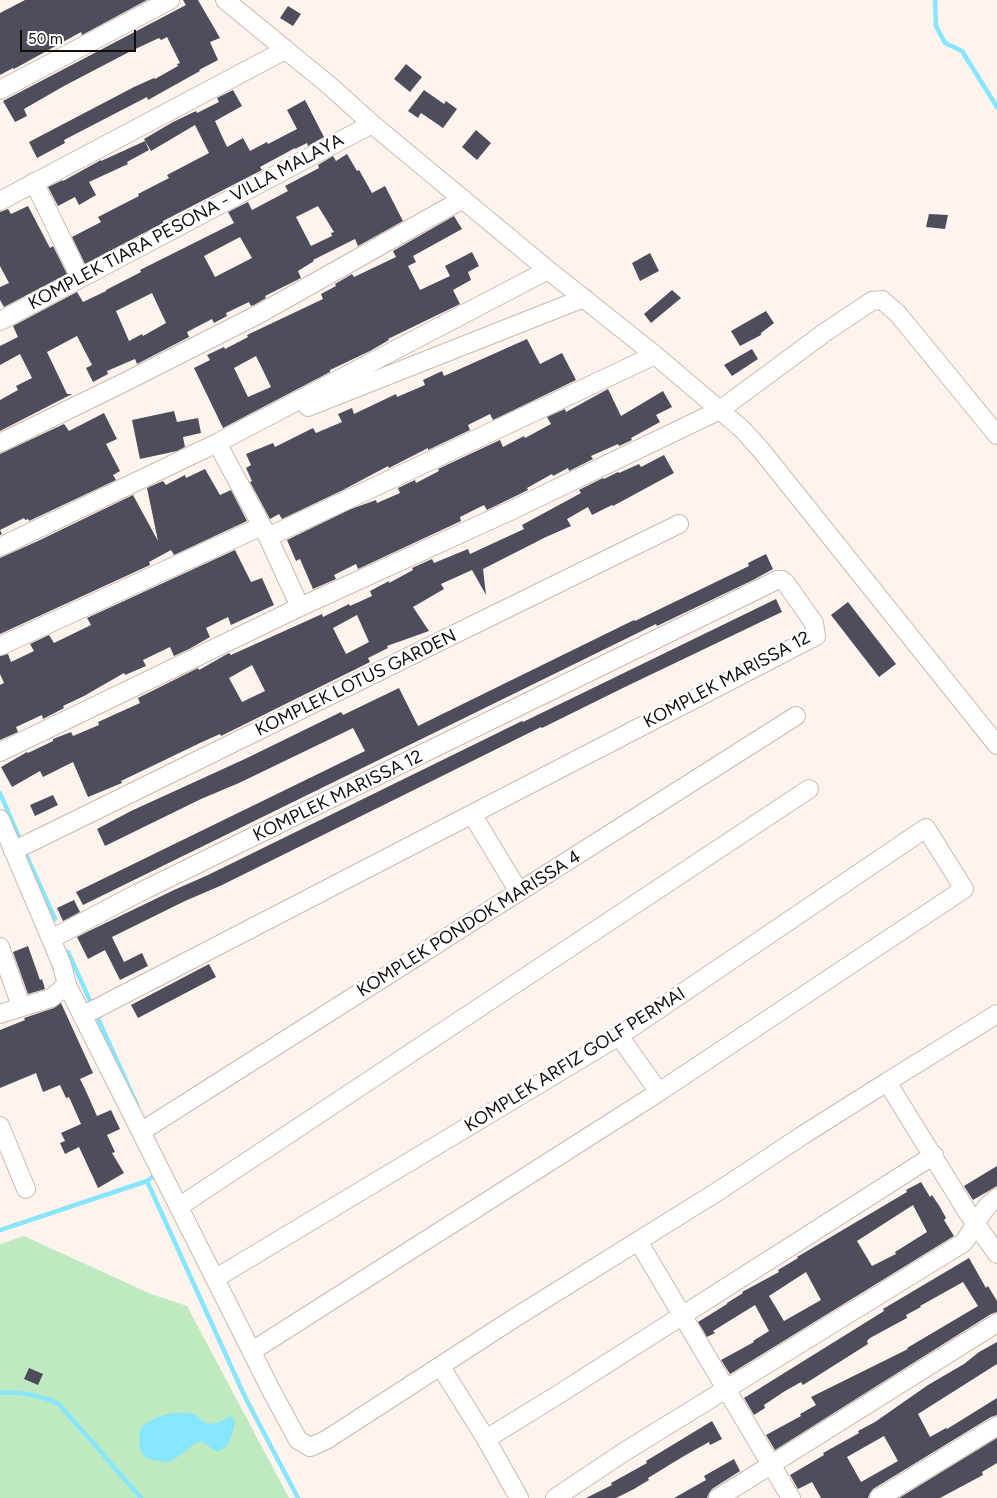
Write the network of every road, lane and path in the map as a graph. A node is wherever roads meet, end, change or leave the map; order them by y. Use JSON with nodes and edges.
{"nodes":[{"id":1,"x":170,"y":0,"type":"edge"},
{"id":2,"x":225,"y":0,"type":"edge"},
{"id":3,"x":285,"y":50,"type":"junction"},
{"id":4,"x":0,"y":90,"type":"edge"},
{"id":5,"x":372,"y":124,"type":"junction"},
{"id":6,"x":34,"y":182,"type":"junction"},
{"id":7,"x":463,"y":199,"type":"junction"},
{"id":8,"x":0,"y":201,"type":"edge"},
{"id":9,"x":548,"y":270,"type":"junction"},
{"id":10,"x":80,"y":277,"type":"junction"},
{"id":11,"x":584,"y":298,"type":"junction"},
{"id":12,"x":0,"y":320,"type":"edge"},
{"id":13,"x":655,"y":355,"type":"junction"},
{"id":14,"x":720,"y":410,"type":"junction"},
{"id":15,"x":997,"y":434,"type":"edge"},
{"id":16,"x":0,"y":443,"type":"edge"},
{"id":17,"x":217,"y":443,"type":"junction"},
{"id":18,"x":679,"y":524,"type":"dead end"},
{"id":19,"x":265,"y":531,"type":"junction"},
{"id":20,"x":0,"y":547,"type":"edge"},
{"id":21,"x":300,"y":607,"type":"junction"},
{"id":22,"x":0,"y":646,"type":"edge"},
{"id":23,"x":796,"y":716,"type":"dead end"},
{"id":24,"x":997,"y":745,"type":"edge"},
{"id":25,"x":0,"y":752,"type":"edge"},
{"id":26,"x":809,"y":789,"type":"dead end"},
{"id":27,"x":472,"y":814,"type":"junction"},
{"id":28,"x":0,"y":819,"type":"edge"},
{"id":29,"x":13,"y":851,"type":"junction"},
{"id":30,"x":519,"y":892,"type":"junction"},
{"id":31,"x":51,"y":939,"type":"junction"},
{"id":32,"x":0,"y":947,"type":"edge"},
{"id":33,"x":67,"y":985,"type":"junction"},
{"id":34,"x":22,"y":1006,"type":"junction"},
{"id":35,"x":0,"y":1014,"type":"edge"},
{"id":36,"x":997,"y":1014,"type":"edge"},
{"id":37,"x":82,"y":1016,"type":"junction"},
{"id":38,"x":619,"y":1036,"type":"junction"},
{"id":39,"x":888,"y":1082,"type":"junction"},
{"id":40,"x":659,"y":1092,"type":"junction"},
{"id":41,"x":0,"y":1126,"type":"edge"},
{"id":42,"x":142,"y":1131,"type":"junction"},
{"id":43,"x":934,"y":1155,"type":"junction"},
{"id":44,"x":26,"y":1189,"type":"dead end"},
{"id":45,"x":997,"y":1198,"type":"edge"},
{"id":46,"x":180,"y":1206,"type":"junction"},
{"id":47,"x":976,"y":1224,"type":"junction"},
{"id":48,"x":638,"y":1240,"type":"junction"},
{"id":49,"x":997,"y":1254,"type":"edge"},
{"id":50,"x":216,"y":1278,"type":"junction"},
{"id":51,"x":683,"y":1315,"type":"junction"},
{"id":52,"x":997,"y":1323,"type":"edge"},
{"id":53,"x":252,"y":1352,"type":"junction"},
{"id":54,"x":441,"y":1367,"type":"junction"},
{"id":55,"x":727,"y":1389,"type":"junction"},
{"id":56,"x":997,"y":1426,"type":"edge"},
{"id":57,"x":486,"y":1438,"type":"junction"},
{"id":58,"x":771,"y":1464,"type":"junction"},
{"id":59,"x":519,"y":1498,"type":"edge"},
{"id":60,"x":555,"y":1498,"type":"edge"},
{"id":61,"x":718,"y":1498,"type":"edge"},
{"id":62,"x":791,"y":1498,"type":"edge"},
{"id":63,"x":880,"y":1498,"type":"edge"}],
"edges":[{"from":1,"to":4,"type":"street"},
{"from":2,"to":3,"type":"street"},
{"from":3,"to":5,"type":"street"},
{"from":3,"to":6,"type":"street"},
{"from":5,"to":7,"type":"street"},
{"from":5,"to":10,"type":"street","name":"KOMPLEK TIARA PESONA - VILLA MALAYA"},
{"from":6,"to":8,"type":"street"},
{"from":6,"to":10,"type":"street"},
{"from":7,"to":9,"type":"street"},
{"from":7,"to":16,"type":"street"},
{"from":9,"to":11,"type":"street"},
{"from":9,"to":17,"type":"street"},
{"from":10,"to":12,"type":"street","name":"KOMPLEK TIARA PESONA - VILLA MALAYA"},
{"from":11,"to":13,"type":"street"},
{"from":11,"to":17,"type":"street"},
{"from":13,"to":14,"type":"street"},
{"from":13,"to":19,"type":"street"},
{"from":14,"to":15,"type":"street"},
{"from":14,"to":21,"type":"street"},
{"from":14,"to":24,"type":"street"},
{"from":17,"to":19,"type":"street"},
{"from":17,"to":20,"type":"street"},
{"from":18,"to":29,"type":"street","name":"KOMPLEK LOTUS GARDEN"},
{"from":19,"to":21,"type":"street"},
{"from":19,"to":22,"type":"street"},
{"from":21,"to":25,"type":"street"},
{"from":23,"to":30,"type":"street","name":"KOMPLEK PONDOK MARISSA 4"},
{"from":26,"to":46,"type":"street"},
{"from":27,"to":30,"type":"street"},
{"from":27,"to":31,"type":"street","name":"KOMPLEK MARISSA 12"},
{"from":27,"to":37,"type":"street","name":"KOMPLEK MARISSA 12"},
{"from":28,"to":29,"type":"street"},
{"from":29,"to":31,"type":"street"},
{"from":30,"to":42,"type":"street","name":"KOMPLEK PONDOK MARISSA 4"},
{"from":31,"to":33,"type":"street"},
{"from":32,"to":34,"type":"street"},
{"from":33,"to":34,"type":"street"},
{"from":33,"to":37,"type":"street"},
{"from":34,"to":35,"type":"street"},
{"from":36,"to":39,"type":"street"},
{"from":37,"to":42,"type":"street"},
{"from":38,"to":40,"type":"street"},
{"from":38,"to":40,"type":"street","name":"KOMPLEK ARFIZ GOLF PERMAI"},
{"from":38,"to":50,"type":"street","name":"KOMPLEK ARFIZ GOLF PERMAI"},
{"from":39,"to":43,"type":"street"},
{"from":39,"to":48,"type":"street"},
{"from":40,"to":53,"type":"street"},
{"from":41,"to":44,"type":"street"},
{"from":42,"to":46,"type":"street"},
{"from":43,"to":47,"type":"street"},
{"from":43,"to":51,"type":"street"},
{"from":45,"to":47,"type":"street"},
{"from":46,"to":50,"type":"street"},
{"from":47,"to":49,"type":"street"},
{"from":47,"to":55,"type":"street"},
{"from":48,"to":51,"type":"street"},
{"from":48,"to":54,"type":"street"},
{"from":50,"to":53,"type":"street"},
{"from":51,"to":55,"type":"street"},
{"from":51,"to":57,"type":"street"},
{"from":52,"to":58,"type":"street"},
{"from":53,"to":54,"type":"street"},
{"from":54,"to":57,"type":"street"},
{"from":55,"to":58,"type":"street"},
{"from":55,"to":60,"type":"street"},
{"from":56,"to":63,"type":"street"},
{"from":57,"to":59,"type":"street"},
{"from":58,"to":61,"type":"street"},
{"from":58,"to":62,"type":"street"}]}
